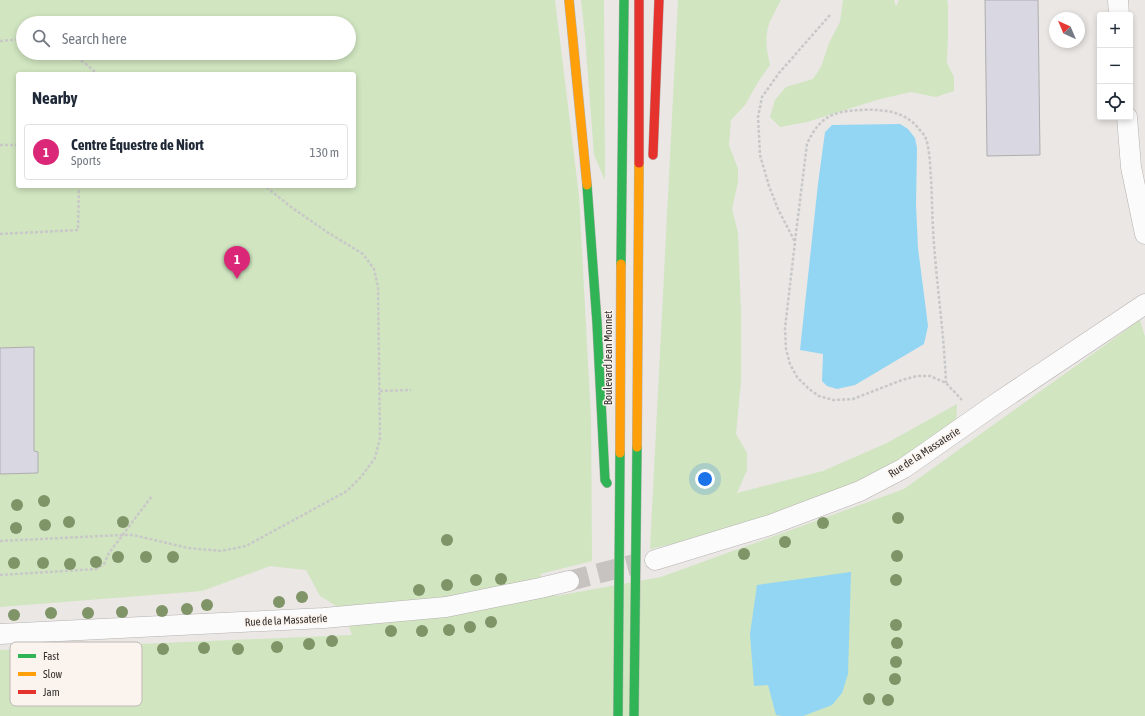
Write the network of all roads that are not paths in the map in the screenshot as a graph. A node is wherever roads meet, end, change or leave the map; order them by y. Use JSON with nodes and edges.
{"nodes":[{"id":1,"x":569,"y":0,"type":"edge"},
{"id":2,"x":624,"y":0,"type":"edge"},
{"id":3,"x":639,"y":0,"type":"edge"},
{"id":4,"x":660,"y":0,"type":"edge"},
{"id":5,"x":1118,"y":0,"type":"edge"},
{"id":6,"x":1119,"y":12,"type":"edge"},
{"id":7,"x":1128,"y":120,"type":"edge"},
{"id":8,"x":652,"y":164,"type":"dead end"},
{"id":9,"x":648,"y":210,"type":"dead end"},
{"id":10,"x":639,"y":228,"type":"junction"},
{"id":11,"x":1145,"y":234,"type":"edge"},
{"id":12,"x":1145,"y":304,"type":"edge"},
{"id":13,"x":619,"y":512,"type":"junction"},
{"id":14,"x":655,"y":560,"type":"tunnel mouth"},
{"id":15,"x":569,"y":580,"type":"tunnel mouth"},
{"id":16,"x":0,"y":634,"type":"edge"},
{"id":17,"x":618,"y":716,"type":"edge"},
{"id":18,"x":634,"y":716,"type":"edge"}],
"edges":[{"from":1,"to":13,"type":"main road"},
{"from":2,"to":13,"type":"main road","name":"Boulevard Jean Monnet"},
{"from":3,"to":10,"type":"main road"},
{"from":4,"to":8,"type":"main road"},
{"from":5,"to":6,"type":"street"},
{"from":7,"to":11,"type":"street"},
{"from":9,"to":10,"type":"main road"},
{"from":10,"to":18,"type":"main road"},
{"from":12,"to":14,"type":"street","name":"Rue de la Massaterie"},
{"from":13,"to":17,"type":"main road","name":"Boulevard Jean Monnet"},
{"from":15,"to":16,"type":"street","name":"Rue de la Massaterie"}]}
